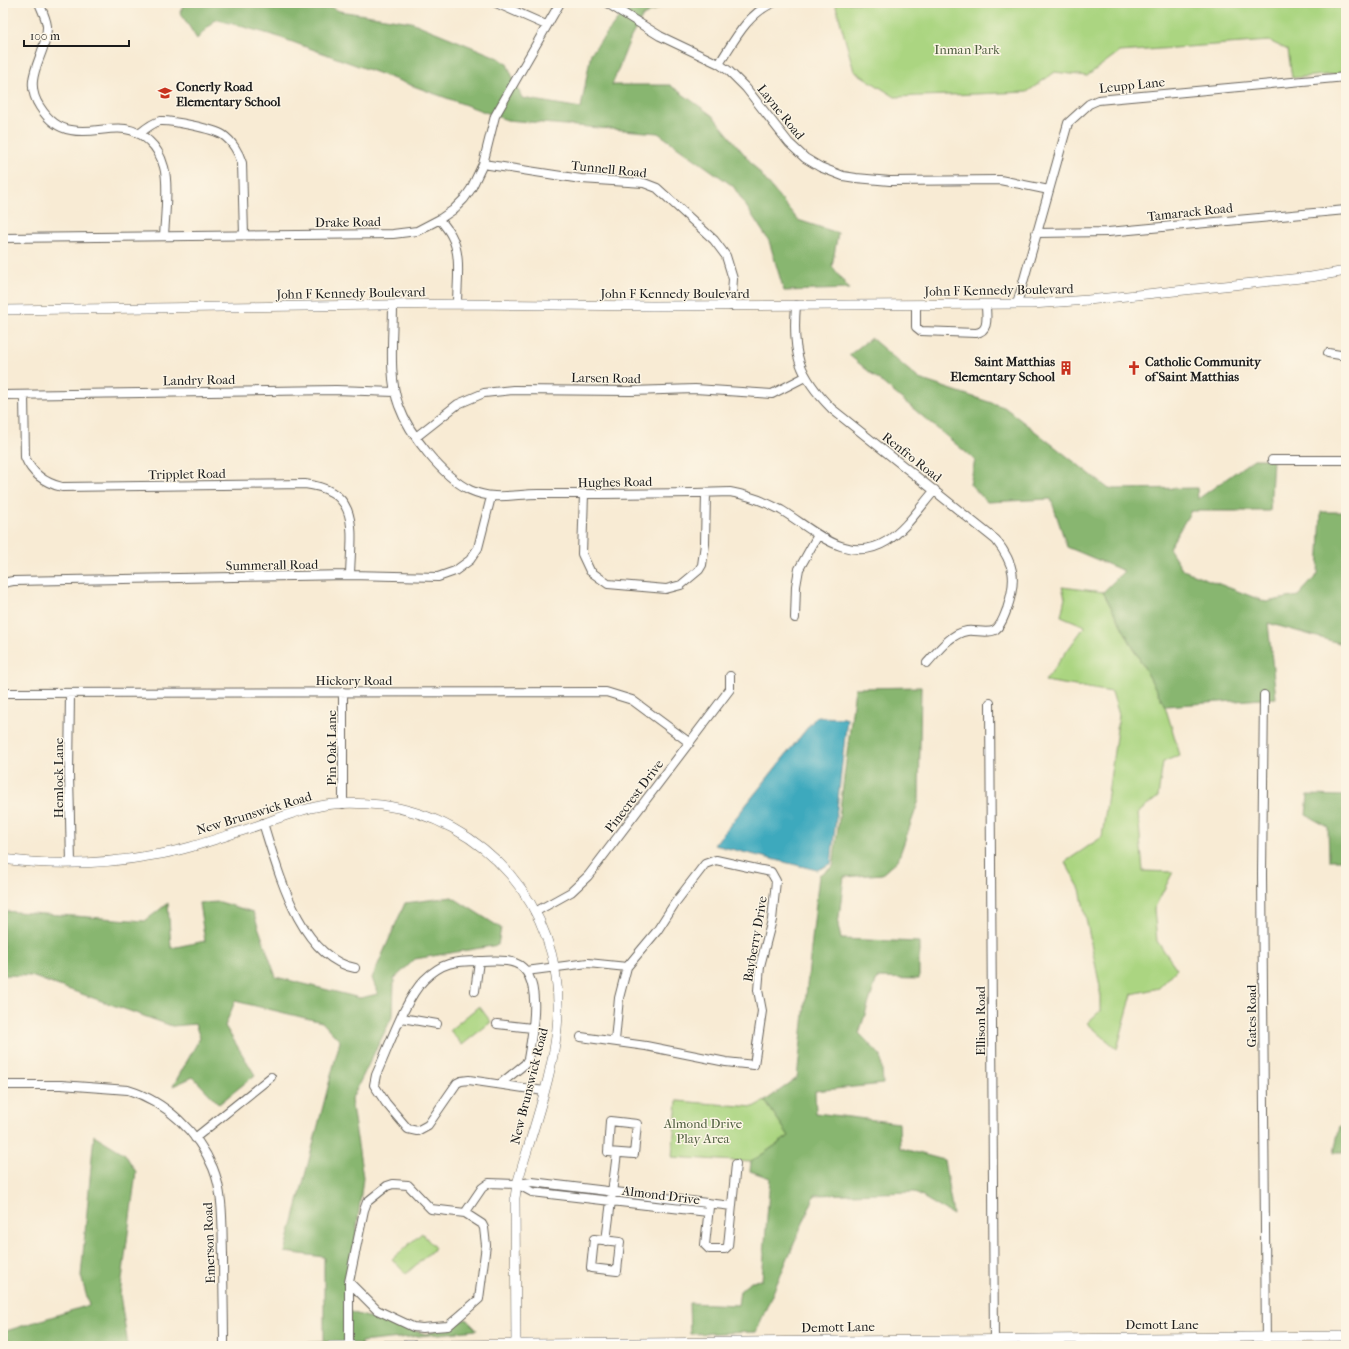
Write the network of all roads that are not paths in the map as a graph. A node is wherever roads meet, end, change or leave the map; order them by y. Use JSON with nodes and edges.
{"nodes":[{"id":1,"x":39,"y":3,"type":"edge"},
{"id":2,"x":496,"y":3,"type":"edge"},
{"id":3,"x":560,"y":3,"type":"edge"},
{"id":4,"x":606,"y":3,"type":"edge"},
{"id":5,"x":773,"y":3,"type":"edge"},
{"id":6,"x":546,"y":25,"type":"junction"},
{"id":7,"x":719,"y":64,"type":"junction"},
{"id":8,"x":1346,"y":77,"type":"edge"},
{"id":9,"x":139,"y":134,"type":"junction"},
{"id":10,"x":483,"y":164,"type":"junction"},
{"id":11,"x":1049,"y":190,"type":"junction"},
{"id":12,"x":1346,"y":210,"type":"edge"},
{"id":13,"x":440,"y":219,"type":"junction"},
{"id":14,"x":1036,"y":233,"type":"junction"},
{"id":15,"x":164,"y":236,"type":"junction"},
{"id":16,"x":244,"y":236,"type":"junction"},
{"id":17,"x":3,"y":238,"type":"edge"},
{"id":18,"x":1346,"y":271,"type":"edge"},
{"id":19,"x":457,"y":304,"type":"junction"},
{"id":20,"x":1017,"y":304,"type":"junction"},
{"id":21,"x":916,"y":305,"type":"junction"},
{"id":22,"x":986,"y":305,"type":"junction"},
{"id":23,"x":393,"y":306,"type":"junction"},
{"id":24,"x":731,"y":306,"type":"junction"},
{"id":25,"x":796,"y":306,"type":"junction"},
{"id":26,"x":3,"y":310,"type":"edge"},
{"id":27,"x":1328,"y":353,"type":"dead end"},
{"id":28,"x":1346,"y":356,"type":"edge"},
{"id":29,"x":805,"y":377,"type":"junction"},
{"id":30,"x":395,"y":392,"type":"junction"},
{"id":31,"x":3,"y":395,"type":"edge"},
{"id":32,"x":24,"y":395,"type":"junction"},
{"id":33,"x":416,"y":437,"type":"junction"},
{"id":34,"x":1272,"y":460,"type":"dead end"},
{"id":35,"x":1346,"y":460,"type":"edge"},
{"id":36,"x":935,"y":490,"type":"junction"},
{"id":37,"x":706,"y":493,"type":"junction"},
{"id":38,"x":584,"y":494,"type":"junction"},
{"id":39,"x":491,"y":497,"type":"junction"},
{"id":40,"x":818,"y":535,"type":"junction"},
{"id":41,"x":350,"y":575,"type":"junction"},
{"id":42,"x":3,"y":583,"type":"edge"},
{"id":43,"x":795,"y":618,"type":"dead end"},
{"id":44,"x":927,"y":663,"type":"dead end"},
{"id":45,"x":730,"y":676,"type":"dead end"},
{"id":46,"x":343,"y":692,"type":"junction"},
{"id":47,"x":3,"y":693,"type":"edge"},
{"id":48,"x":70,"y":693,"type":"junction"},
{"id":49,"x":1264,"y":695,"type":"dead end"},
{"id":50,"x":990,"y":704,"type":"dead end"},
{"id":51,"x":690,"y":743,"type":"junction"},
{"id":52,"x":343,"y":804,"type":"junction"},
{"id":53,"x":263,"y":823,"type":"junction"},
{"id":54,"x":3,"y":859,"type":"edge"},
{"id":55,"x":71,"y":863,"type":"junction"},
{"id":56,"x":535,"y":912,"type":"junction"},
{"id":57,"x":478,"y":961,"type":"junction"},
{"id":58,"x":555,"y":967,"type":"junction"},
{"id":59,"x":627,"y":967,"type":"junction"},
{"id":60,"x":355,"y":968,"type":"dead end"},
{"id":61,"x":526,"y":971,"type":"junction"},
{"id":62,"x":475,"y":991,"type":"dead end"},
{"id":63,"x":402,"y":1018,"type":"junction"},
{"id":64,"x":437,"y":1024,"type":"dead end"},
{"id":65,"x":497,"y":1024,"type":"dead end"},
{"id":66,"x":532,"y":1028,"type":"junction"},
{"id":67,"x":581,"y":1037,"type":"dead end"},
{"id":68,"x":615,"y":1041,"type":"junction"},
{"id":69,"x":271,"y":1077,"type":"dead end"},
{"id":70,"x":500,"y":1084,"type":"junction"},
{"id":71,"x":3,"y":1085,"type":"edge"},
{"id":72,"x":544,"y":1091,"type":"junction"},
{"id":73,"x":195,"y":1138,"type":"junction"},
{"id":74,"x":617,"y":1152,"type":"junction"},
{"id":75,"x":736,"y":1164,"type":"dead end"},
{"id":76,"x":517,"y":1184,"type":"junction"},
{"id":77,"x":612,"y":1192,"type":"junction"},
{"id":78,"x":611,"y":1201,"type":"junction"},
{"id":79,"x":709,"y":1203,"type":"junction"},
{"id":80,"x":732,"y":1206,"type":"junction"},
{"id":81,"x":465,"y":1212,"type":"junction"},
{"id":82,"x":708,"y":1212,"type":"junction"},
{"id":83,"x":606,"y":1241,"type":"junction"},
{"id":84,"x":349,"y":1282,"type":"junction"},
{"id":85,"x":1346,"y":1336,"type":"edge"},
{"id":86,"x":1266,"y":1341,"type":"edge"},
{"id":87,"x":994,"y":1342,"type":"edge"},
{"id":88,"x":840,"y":1343,"type":"edge"},
{"id":89,"x":676,"y":1344,"type":"edge"},
{"id":90,"x":516,"y":1345,"type":"edge"},
{"id":91,"x":224,"y":1346,"type":"edge"},
{"id":92,"x":330,"y":1346,"type":"edge"},
{"id":93,"x":349,"y":1346,"type":"edge"}],
"edges":[{"from":1,"to":9,"type":"street"},
{"from":2,"to":6,"type":"street"},
{"from":3,"to":6,"type":"street","name":"Drake Road"},
{"from":4,"to":7,"type":"street","name":"Layne Road"},
{"from":5,"to":7,"type":"street"},
{"from":6,"to":10,"type":"street","name":"Drake Road"},
{"from":7,"to":11,"type":"street","name":"Layne Road"},
{"from":8,"to":11,"type":"street","name":"Leupp Lane"},
{"from":9,"to":15,"type":"street"},
{"from":9,"to":16,"type":"street"},
{"from":10,"to":13,"type":"street","name":"Drake Road"},
{"from":10,"to":24,"type":"street","name":"Tunnell Road"},
{"from":11,"to":14,"type":"street","name":"Leupp Lane"},
{"from":12,"to":14,"type":"street","name":"Tamarack Road"},
{"from":13,"to":16,"type":"street","name":"Drake Road"},
{"from":13,"to":19,"type":"street"},
{"from":14,"to":20,"type":"street","name":"Leupp Lane"},
{"from":15,"to":16,"type":"street","name":"Drake Road"},
{"from":15,"to":17,"type":"street","name":"Drake Road"},
{"from":18,"to":20,"type":"street","name":"John F Kennedy Boulevard"},
{"from":19,"to":23,"type":"street","name":"John F Kennedy Boulevard"},
{"from":19,"to":24,"type":"street","name":"John F Kennedy Boulevard"},
{"from":20,"to":22,"type":"street","name":"John F Kennedy Boulevard"},
{"from":21,"to":22,"type":"street","name":"John F Kennedy Boulevard"},
{"from":21,"to":22,"type":"street"},
{"from":21,"to":25,"type":"street","name":"John F Kennedy Boulevard"},
{"from":23,"to":26,"type":"street","name":"John F Kennedy Boulevard"},
{"from":23,"to":30,"type":"street","name":"Hughes Road"},
{"from":24,"to":25,"type":"street","name":"John F Kennedy Boulevard"},
{"from":25,"to":29,"type":"street","name":"Renfro Road"},
{"from":27,"to":28,"type":"street"},
{"from":29,"to":33,"type":"street","name":"Larsen Road"},
{"from":29,"to":36,"type":"street","name":"Renfro Road"},
{"from":30,"to":32,"type":"street","name":"Landry Road"},
{"from":30,"to":33,"type":"street","name":"Hughes Road"},
{"from":31,"to":32,"type":"street","name":"Landry Road"},
{"from":32,"to":41,"type":"street","name":"Tripplet Road"},
{"from":33,"to":39,"type":"street","name":"Hughes Road"},
{"from":34,"to":35,"type":"street"},
{"from":36,"to":40,"type":"street","name":"Hughes Road"},
{"from":36,"to":44,"type":"street","name":"Renfro Road"},
{"from":37,"to":38,"type":"street","name":"Hughes Road"},
{"from":37,"to":38,"type":"street"},
{"from":37,"to":40,"type":"street","name":"Hughes Road"},
{"from":38,"to":39,"type":"street","name":"Hughes Road"},
{"from":39,"to":41,"type":"street","name":"Summerall Road"},
{"from":40,"to":43,"type":"street"},
{"from":41,"to":42,"type":"street","name":"Summerall Road"},
{"from":45,"to":51,"type":"street","name":"Pinecrest Drive"},
{"from":46,"to":48,"type":"street","name":"Hickory Road"},
{"from":46,"to":51,"type":"street","name":"Hickory Road"},
{"from":46,"to":52,"type":"street","name":"Pin Oak Lane"},
{"from":47,"to":48,"type":"street","name":"Hickory Road"},
{"from":48,"to":55,"type":"street","name":"Hemlock Lane"},
{"from":49,"to":86,"type":"street","name":"Gates Road"},
{"from":50,"to":87,"type":"street","name":"Ellison Road"},
{"from":51,"to":56,"type":"street","name":"Pinecrest Drive"},
{"from":52,"to":53,"type":"street","name":"New Brunswick Road"},
{"from":52,"to":56,"type":"street","name":"New Brunswick Road"},
{"from":53,"to":55,"type":"street","name":"New Brunswick Road"},
{"from":53,"to":60,"type":"street"},
{"from":54,"to":55,"type":"street","name":"New Brunswick Road"},
{"from":56,"to":58,"type":"street","name":"New Brunswick Road"},
{"from":57,"to":61,"type":"street"},
{"from":57,"to":62,"type":"street"},
{"from":57,"to":63,"type":"street"},
{"from":58,"to":59,"type":"street"},
{"from":58,"to":61,"type":"street"},
{"from":58,"to":72,"type":"street","name":"New Brunswick Road"},
{"from":59,"to":68,"type":"street","name":"Bayberry Drive"},
{"from":59,"to":68,"type":"street","name":"Bayberry Drive"},
{"from":61,"to":66,"type":"street"},
{"from":63,"to":64,"type":"street"},
{"from":63,"to":70,"type":"street"},
{"from":65,"to":66,"type":"street"},
{"from":66,"to":70,"type":"street"},
{"from":67,"to":68,"type":"street"},
{"from":69,"to":73,"type":"street"},
{"from":70,"to":72,"type":"street"},
{"from":71,"to":73,"type":"street","name":"Emerson Road"},
{"from":72,"to":76,"type":"street","name":"New Brunswick Road"},
{"from":73,"to":91,"type":"street","name":"Emerson Road"},
{"from":74,"to":74,"type":"street"},
{"from":74,"to":77,"type":"street","name":"Almond Drive"},
{"from":75,"to":80,"type":"street","name":"Almond Drive"},
{"from":76,"to":77,"type":"street","name":"Almond Drive"},
{"from":76,"to":78,"type":"street","name":"Almond Drive"},
{"from":76,"to":81,"type":"street"},
{"from":76,"to":90,"type":"street","name":"New Brunswick Road"},
{"from":77,"to":78,"type":"street","name":"Almond Drive"},
{"from":77,"to":79,"type":"street","name":"Almond Drive"},
{"from":78,"to":82,"type":"street","name":"Almond Drive"},
{"from":78,"to":83,"type":"street","name":"Almond Drive"},
{"from":79,"to":80,"type":"street","name":"Almond Drive"},
{"from":79,"to":82,"type":"street","name":"Almond Drive"},
{"from":80,"to":82,"type":"street","name":"Almond Drive"},
{"from":81,"to":84,"type":"street"},
{"from":81,"to":84,"type":"street"},
{"from":83,"to":83,"type":"street"},
{"from":84,"to":93,"type":"street"},
{"from":85,"to":86,"type":"street","name":"Demott Lane"},
{"from":86,"to":87,"type":"street","name":"Demott Lane"},
{"from":87,"to":88,"type":"street","name":"Demott Lane"},
{"from":88,"to":89,"type":"street","name":"Demott Lane"},
{"from":89,"to":90,"type":"street","name":"Demott Lane"},
{"from":90,"to":93,"type":"street","name":"Demott Lane"},
{"from":92,"to":93,"type":"street","name":"Demott Lane"}]}
